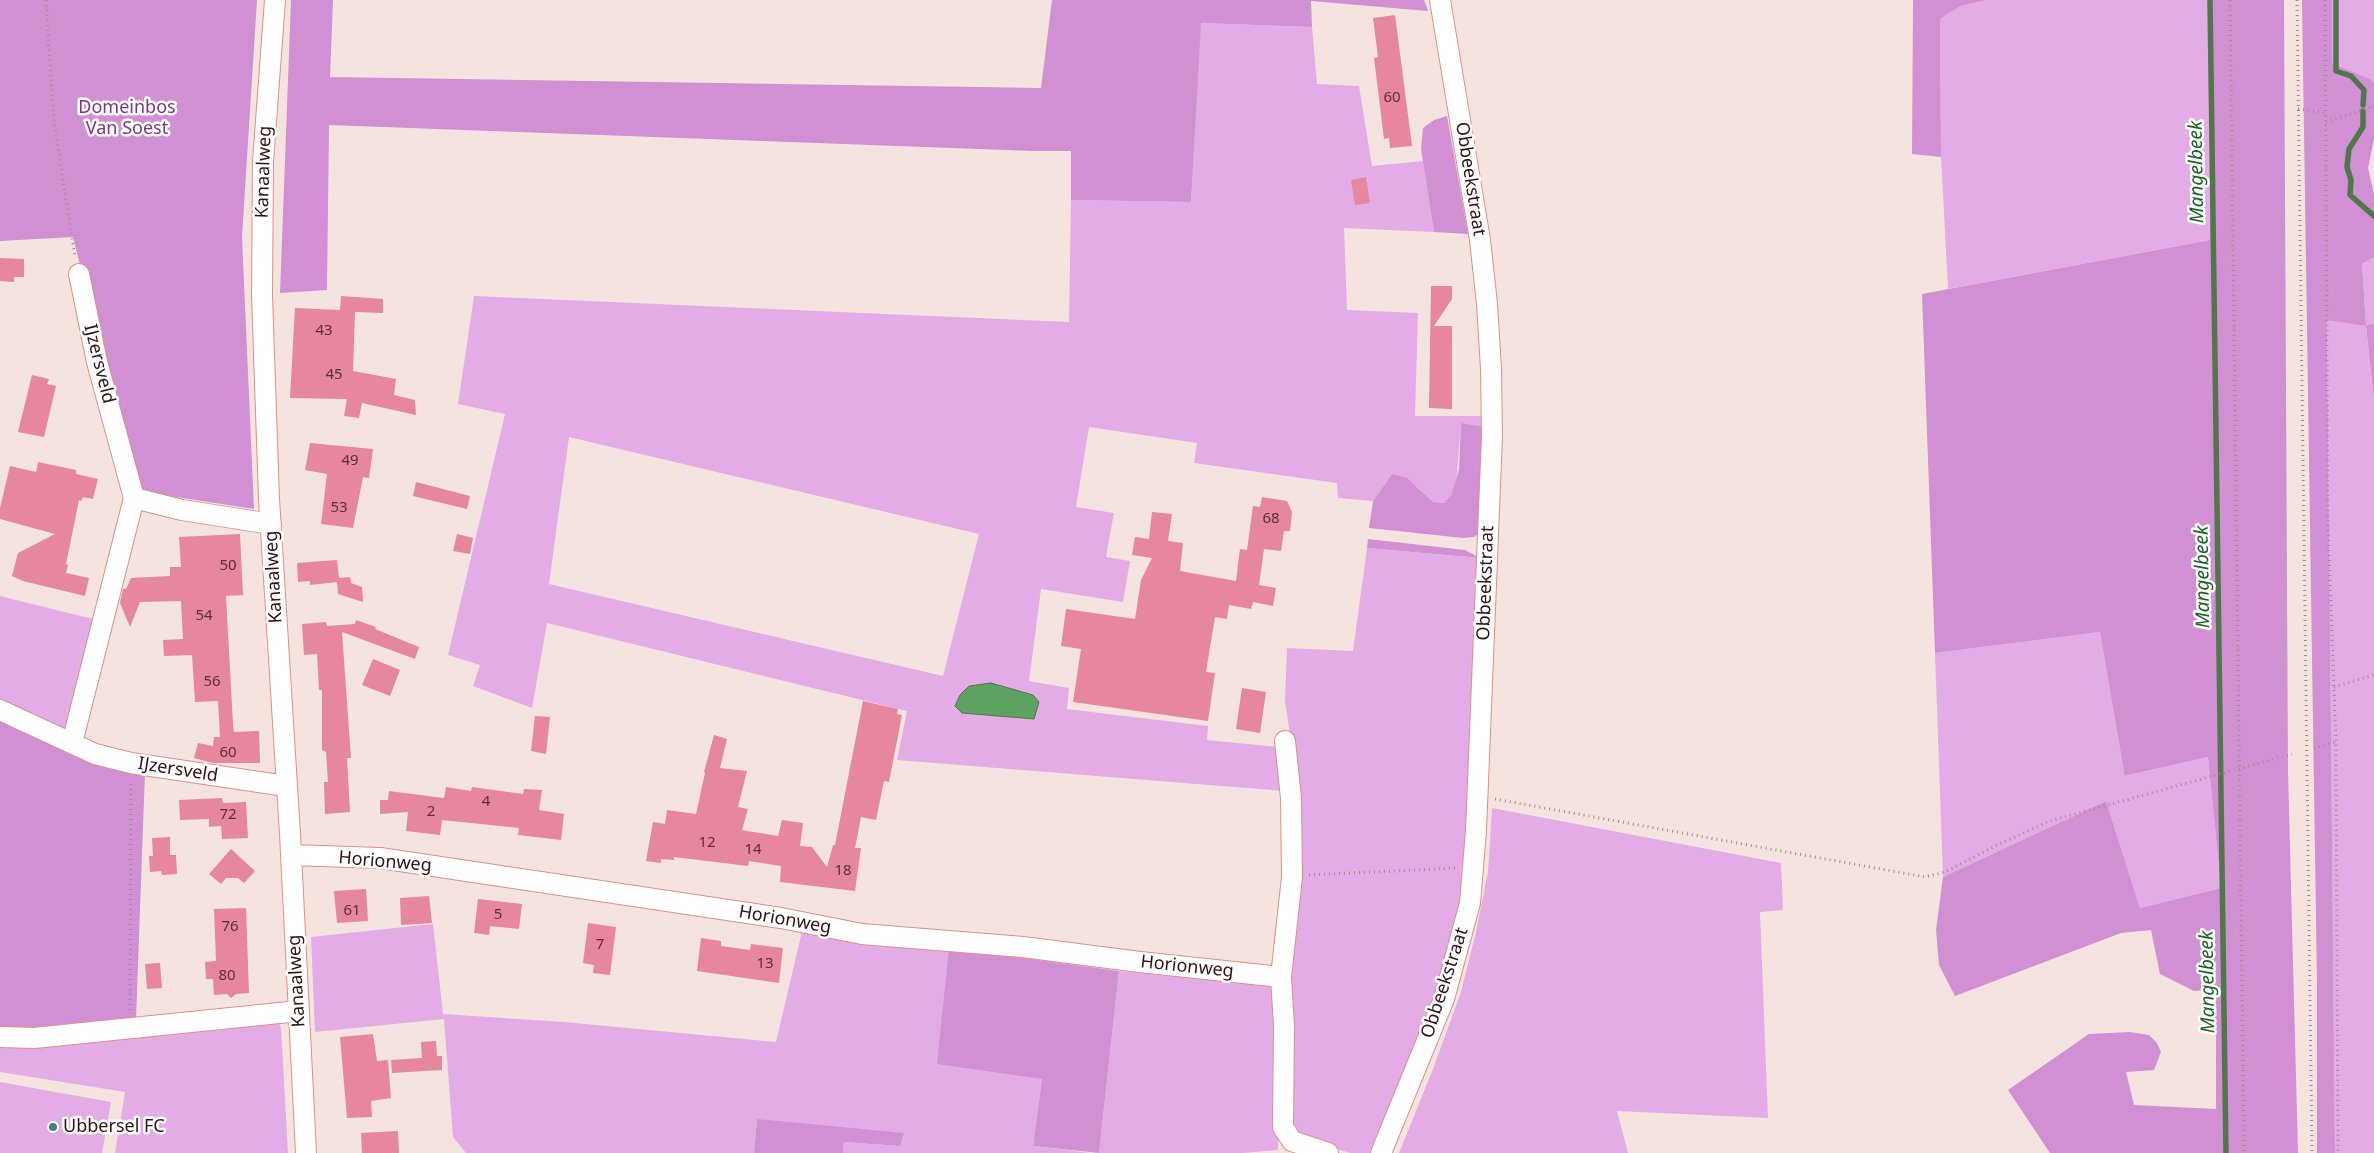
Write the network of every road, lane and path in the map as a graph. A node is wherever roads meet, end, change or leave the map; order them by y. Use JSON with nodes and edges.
{"nodes":[{"id":1,"x":46,"y":0,"type":"edge"},
{"id":2,"x":275,"y":0,"type":"edge"},
{"id":3,"x":1440,"y":0,"type":"edge"},
{"id":4,"x":2230,"y":0,"type":"edge"},
{"id":5,"x":2297,"y":0,"type":"edge"},
{"id":6,"x":2325,"y":0,"type":"edge"},
{"id":7,"x":2374,"y":106,"type":"edge"},
{"id":8,"x":2298,"y":109,"type":"junction"},
{"id":9,"x":2326,"y":113,"type":"junction"},
{"id":10,"x":2326,"y":122,"type":"junction"},
{"id":11,"x":79,"y":274,"type":"joint"},
{"id":12,"x":134,"y":498,"type":"junction"},
{"id":13,"x":271,"y":524,"type":"junction"},
{"id":14,"x":2374,"y":675,"type":"edge"},
{"id":15,"x":2334,"y":687,"type":"junction"},
{"id":16,"x":0,"y":710,"type":"edge"},
{"id":17,"x":1285,"y":741,"type":"dead end"},
{"id":18,"x":2336,"y":742,"type":"junction"},
{"id":19,"x":72,"y":743,"type":"junction"},
{"id":20,"x":2314,"y":748,"type":"dead end"},
{"id":21,"x":2292,"y":754,"type":"dead end"},
{"id":22,"x":131,"y":763,"type":"junction"},
{"id":23,"x":2240,"y":769,"type":"junction"},
{"id":24,"x":286,"y":786,"type":"junction"},
{"id":25,"x":1477,"y":796,"type":"junction"},
{"id":26,"x":291,"y":855,"type":"junction"},
{"id":27,"x":1473,"y":868,"type":"junction"},
{"id":28,"x":1292,"y":877,"type":"junction"},
{"id":29,"x":1281,"y":977,"type":"junction"},
{"id":30,"x":299,"y":1011,"type":"junction"},
{"id":31,"x":130,"y":1027,"type":"junction"},
{"id":32,"x":0,"y":1037,"type":"edge"},
{"id":33,"x":306,"y":1153,"type":"edge"},
{"id":34,"x":1328,"y":1153,"type":"edge"},
{"id":35,"x":1381,"y":1153,"type":"edge"},
{"id":36,"x":2244,"y":1153,"type":"edge"},
{"id":37,"x":2312,"y":1153,"type":"edge"},
{"id":38,"x":2338,"y":1153,"type":"edge"}],
"edges":[{"from":1,"to":11,"type":"path"},
{"from":2,"to":13,"type":"street","name":"Kanaalweg"},
{"from":3,"to":25,"type":"street","name":"Obbeekstraat"},
{"from":4,"to":23,"type":"path"},
{"from":5,"to":8,"type":"path"},
{"from":6,"to":9,"type":"path"},
{"from":7,"to":10,"type":"path"},
{"from":8,"to":9,"type":"path"},
{"from":8,"to":37,"type":"path"},
{"from":9,"to":10,"type":"path"},
{"from":10,"to":15,"type":"path"},
{"from":11,"to":12,"type":"street","name":"IJzersveld"},
{"from":12,"to":13,"type":"street"},
{"from":12,"to":19,"type":"street","name":"IJzersveld"},
{"from":13,"to":24,"type":"street","name":"Kanaalweg"},
{"from":14,"to":15,"type":"path"},
{"from":15,"to":18,"type":"path"},
{"from":16,"to":19,"type":"street","name":"IJzersveld"},
{"from":17,"to":28,"type":"street"},
{"from":18,"to":20,"type":"path"},
{"from":18,"to":38,"type":"path"},
{"from":19,"to":22,"type":"street","name":"IJzersveld"},
{"from":21,"to":23,"type":"path"},
{"from":22,"to":24,"type":"street","name":"IJzersveld"},
{"from":22,"to":31,"type":"path"},
{"from":23,"to":25,"type":"path"},
{"from":23,"to":36,"type":"path"},
{"from":24,"to":26,"type":"street","name":"Kanaalweg"},
{"from":25,"to":27,"type":"street","name":"Obbeekstraat"},
{"from":26,"to":29,"type":"street","name":"Horionweg"},
{"from":26,"to":30,"type":"street","name":"Kanaalweg"},
{"from":27,"to":28,"type":"path"},
{"from":27,"to":35,"type":"street","name":"Obbeekstraat"},
{"from":28,"to":29,"type":"street"},
{"from":29,"to":34,"type":"street"},
{"from":30,"to":31,"type":"street"},
{"from":30,"to":33,"type":"street","name":"Kanaalweg"},
{"from":31,"to":32,"type":"street"}]}
